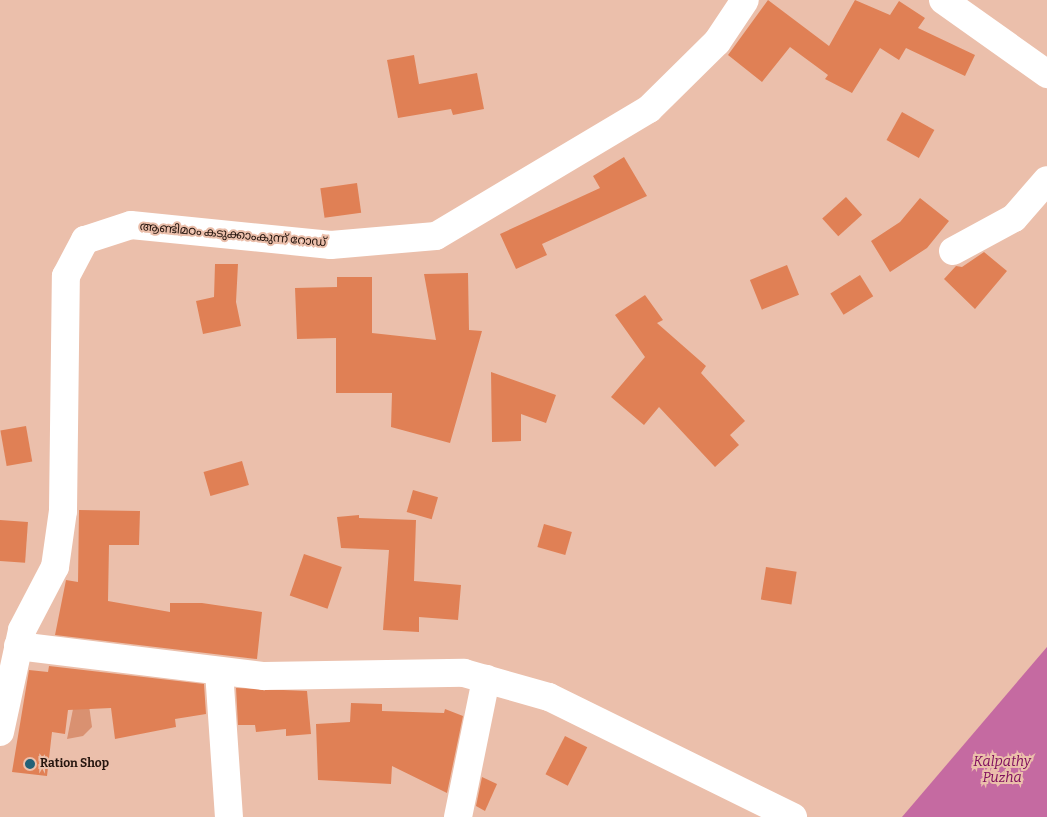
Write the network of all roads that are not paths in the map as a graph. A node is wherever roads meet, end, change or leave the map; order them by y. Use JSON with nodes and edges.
{"nodes":[{"id":1,"x":745,"y":0,"type":"edge"},
{"id":2,"x":943,"y":0,"type":"edge"},
{"id":3,"x":1047,"y":74,"type":"edge"},
{"id":4,"x":1047,"y":180,"type":"edge"},
{"id":5,"x":953,"y":251,"type":"dead end"},
{"id":6,"x":18,"y":646,"type":"junction"},
{"id":7,"x":219,"y":671,"type":"junction"},
{"id":8,"x":486,"y":680,"type":"junction"},
{"id":9,"x":0,"y":732,"type":"edge"},
{"id":10,"x":229,"y":817,"type":"edge"},
{"id":11,"x":458,"y":817,"type":"edge"},
{"id":12,"x":793,"y":817,"type":"edge"}],
"edges":[{"from":1,"to":6,"type":"street","name":"ആണ്ടിമഠം കടുക്കാംകുന്ന് റോഡ്"},
{"from":2,"to":3,"type":"street"},
{"from":4,"to":5,"type":"street"},
{"from":6,"to":7,"type":"street"},
{"from":6,"to":9,"type":"street","name":"ആണ്ടിമഠം കടുക്കാംകുന്ന് റോഡ്"},
{"from":7,"to":8,"type":"street"},
{"from":7,"to":10,"type":"street"},
{"from":8,"to":11,"type":"street"},
{"from":8,"to":12,"type":"street"}]}
